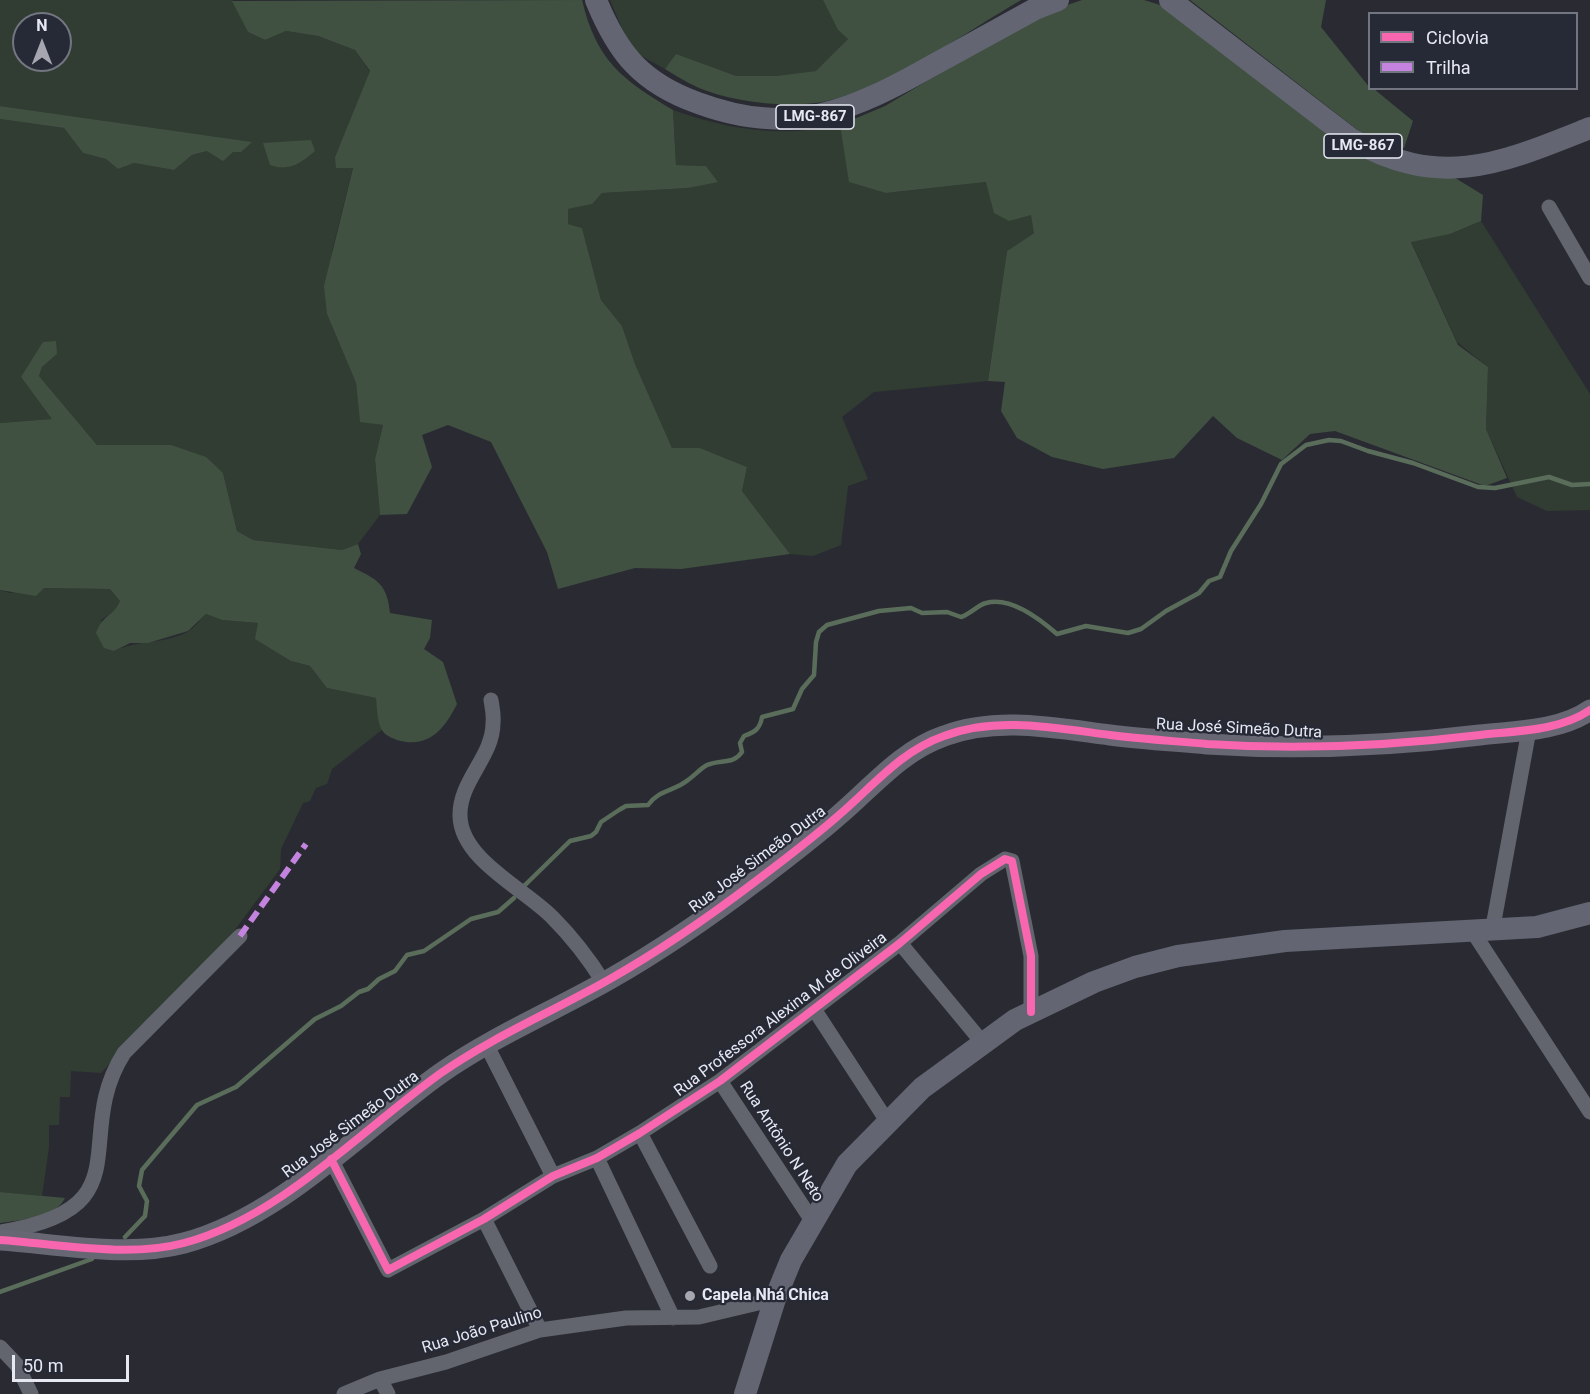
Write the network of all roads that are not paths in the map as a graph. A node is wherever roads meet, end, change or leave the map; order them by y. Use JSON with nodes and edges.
{"nodes":[{"id":1,"x":596,"y":0,"type":"edge"},
{"id":2,"x":1058,"y":0,"type":"edge"},
{"id":3,"x":1170,"y":0,"type":"edge"},
{"id":4,"x":1590,"y":128,"type":"edge"},
{"id":5,"x":1549,"y":207,"type":"dead end"},
{"id":6,"x":1590,"y":277,"type":"edge"},
{"id":7,"x":491,"y":700,"type":"dead end"},
{"id":8,"x":1590,"y":710,"type":"edge"},
{"id":9,"x":1529,"y":730,"type":"junction"},
{"id":10,"x":1590,"y":913,"type":"edge"},
{"id":11,"x":1482,"y":932,"type":"junction"},
{"id":12,"x":240,"y":936,"type":"dead end"},
{"id":13,"x":900,"y":943,"type":"junction"},
{"id":14,"x":604,"y":983,"type":"junction"},
{"id":15,"x":814,"y":1009,"type":"junction"},
{"id":16,"x":1031,"y":1012,"type":"junction"},
{"id":17,"x":982,"y":1042,"type":"junction"},
{"id":18,"x":486,"y":1044,"type":"junction"},
{"id":19,"x":720,"y":1081,"type":"junction"},
{"id":20,"x":1590,"y":1113,"type":"edge"},
{"id":21,"x":887,"y":1121,"type":"junction"},
{"id":22,"x":640,"y":1133,"type":"junction"},
{"id":23,"x":597,"y":1158,"type":"junction"},
{"id":24,"x":331,"y":1159,"type":"junction"},
{"id":25,"x":553,"y":1176,"type":"junction"},
{"id":26,"x":484,"y":1218,"type":"junction"},
{"id":27,"x":813,"y":1222,"type":"junction"},
{"id":28,"x":0,"y":1232,"type":"edge"},
{"id":29,"x":0,"y":1240,"type":"edge"},
{"id":30,"x":710,"y":1266,"type":"dead end"},
{"id":31,"x":775,"y":1299,"type":"junction"},
{"id":32,"x":673,"y":1318,"type":"junction"},
{"id":33,"x":540,"y":1330,"type":"junction"},
{"id":34,"x":0,"y":1347,"type":"edge"},
{"id":35,"x":380,"y":1380,"type":"junction"},
{"id":36,"x":31,"y":1394,"type":"edge"},
{"id":37,"x":344,"y":1394,"type":"edge"},
{"id":38,"x":388,"y":1394,"type":"edge"},
{"id":39,"x":745,"y":1394,"type":"edge"}],
"edges":[{"from":1,"to":2,"type":"main road","number":"LMG-867"},
{"from":3,"to":4,"type":"main road","number":"LMG-867"},
{"from":5,"to":6,"type":"street"},
{"from":7,"to":14,"type":"street"},
{"from":8,"to":9,"type":"main road","name":"Rua José Simeão Dutra"},
{"from":9,"to":11,"type":"street"},
{"from":9,"to":14,"type":"main road","name":"Rua José Simeão Dutra"},
{"from":10,"to":11,"type":"main road"},
{"from":11,"to":16,"type":"main road"},
{"from":11,"to":20,"type":"street"},
{"from":12,"to":28,"type":"street"},
{"from":13,"to":15,"type":"street","name":"Rua Professora Alexina M de Oliveira"},
{"from":13,"to":16,"type":"street","name":"Rua Professora Alexina M de Oliveira"},
{"from":13,"to":17,"type":"street"},
{"from":14,"to":18,"type":"main road","name":"Rua José Simeão Dutra"},
{"from":15,"to":19,"type":"street","name":"Rua Professora Alexina M de Oliveira"},
{"from":15,"to":21,"type":"street"},
{"from":16,"to":17,"type":"main road"},
{"from":17,"to":21,"type":"main road"},
{"from":18,"to":24,"type":"main road","name":"Rua José Simeão Dutra"},
{"from":18,"to":25,"type":"street"},
{"from":19,"to":22,"type":"street","name":"Rua Professora Alexina M de Oliveira"},
{"from":19,"to":27,"type":"street","name":"Rua Antônio N Neto"},
{"from":21,"to":27,"type":"main road"},
{"from":22,"to":23,"type":"street","name":"Rua Professora Alexina M de Oliveira"},
{"from":22,"to":30,"type":"street"},
{"from":23,"to":25,"type":"street","name":"Rua Professora Alexina M de Oliveira"},
{"from":23,"to":32,"type":"street"},
{"from":24,"to":26,"type":"street","name":"Rua Professora Alexina M de Oliveira"},
{"from":24,"to":29,"type":"main road","name":"Rua José Simeão Dutra"},
{"from":25,"to":26,"type":"street","name":"Rua Professora Alexina M de Oliveira"},
{"from":26,"to":33,"type":"street"},
{"from":27,"to":31,"type":"main road"},
{"from":31,"to":32,"type":"street","name":"Rua João Paulino"},
{"from":31,"to":39,"type":"main road"},
{"from":32,"to":33,"type":"street","name":"Rua João Paulino"},
{"from":33,"to":35,"type":"street","name":"Rua João Paulino"},
{"from":34,"to":36,"type":"street"},
{"from":35,"to":37,"type":"street","name":"Rua João Paulino"},
{"from":35,"to":38,"type":"street"}]}
